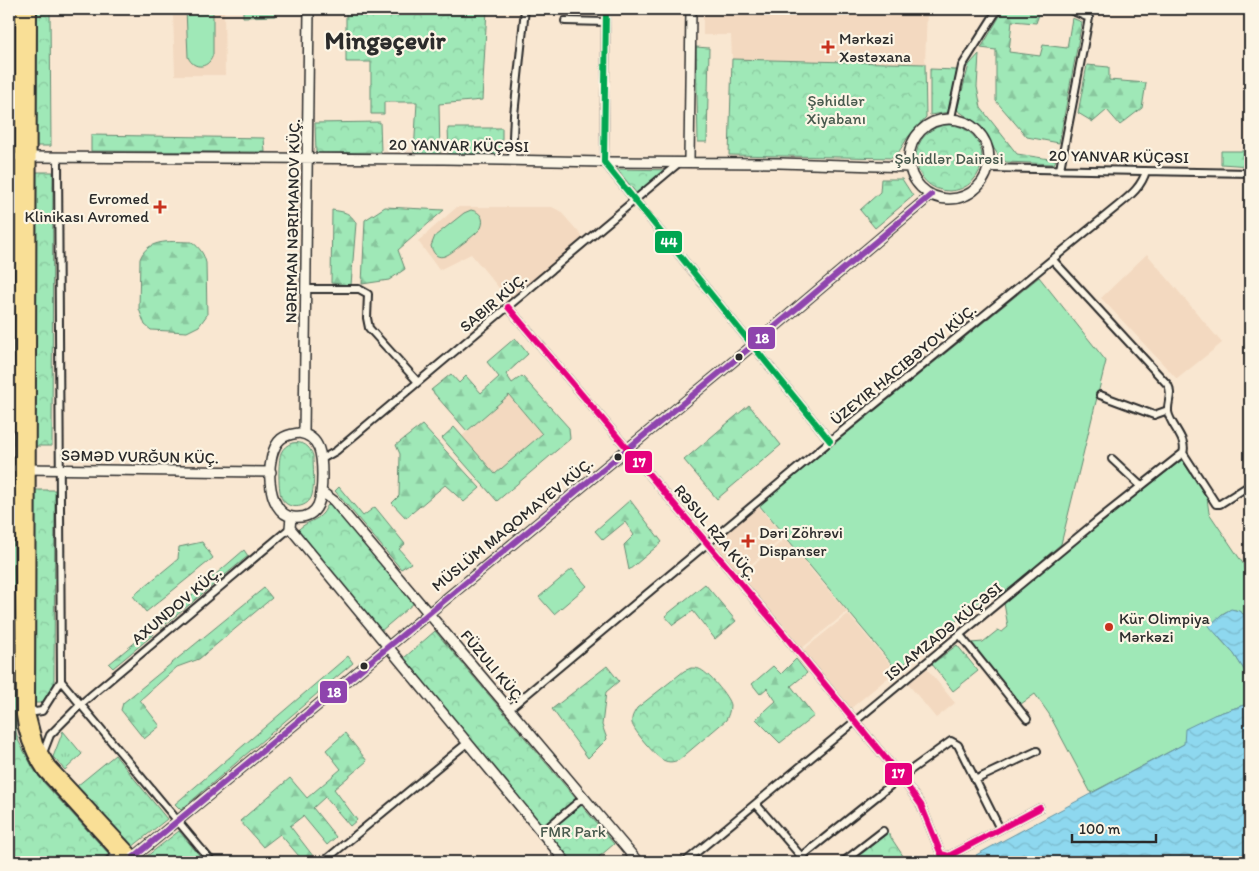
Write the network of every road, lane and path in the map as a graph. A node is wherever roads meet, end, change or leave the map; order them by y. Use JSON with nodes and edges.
{"nodes":[{"id":1,"x":21,"y":9,"type":"edge"},
{"id":2,"x":31,"y":9,"type":"edge"},
{"id":3,"x":309,"y":9,"type":"edge"},
{"id":4,"x":525,"y":9,"type":"edge"},
{"id":5,"x":606,"y":9,"type":"edge"},
{"id":6,"x":691,"y":9,"type":"edge"},
{"id":7,"x":998,"y":9,"type":"edge"},
{"id":8,"x":1068,"y":9,"type":"edge"},
{"id":9,"x":1082,"y":12,"type":"edge"},
{"id":10,"x":565,"y":21,"type":"dead end"},
{"id":11,"x":606,"y":22,"type":"junction"},
{"id":12,"x":950,"y":118,"type":"junction"},
{"id":13,"x":9,"y":157,"type":"edge"},
{"id":14,"x":25,"y":157,"type":"junction"},
{"id":15,"x":58,"y":157,"type":"junction"},
{"id":16,"x":308,"y":158,"type":"junction"},
{"id":17,"x":512,"y":160,"type":"junction"},
{"id":18,"x":685,"y":160,"type":"junction"},
{"id":19,"x":604,"y":162,"type":"junction"},
{"id":20,"x":910,"y":167,"type":"junction"},
{"id":21,"x":988,"y":168,"type":"junction"},
{"id":22,"x":1060,"y":169,"type":"junction"},
{"id":23,"x":1146,"y":171,"type":"junction"},
{"id":24,"x":1250,"y":173,"type":"edge"},
{"id":25,"x":932,"y":195,"type":"junction"},
{"id":26,"x":634,"y":201,"type":"junction"},
{"id":27,"x":1053,"y":260,"type":"junction"},
{"id":28,"x":307,"y":289,"type":"junction"},
{"id":29,"x":508,"y":307,"type":"junction"},
{"id":30,"x":752,"y":346,"type":"junction"},
{"id":31,"x":418,"y":382,"type":"junction"},
{"id":32,"x":1100,"y":395,"type":"dead end"},
{"id":33,"x":1168,"y":410,"type":"junction"},
{"id":34,"x":304,"y":434,"type":"junction"},
{"id":35,"x":830,"y":441,"type":"junction"},
{"id":36,"x":628,"y":449,"type":"junction"},
{"id":37,"x":1183,"y":453,"type":"junction"},
{"id":38,"x":322,"y":459,"type":"junction"},
{"id":39,"x":1112,"y":459,"type":"dead end"},
{"id":40,"x":19,"y":469,"type":"edge"},
{"id":41,"x":60,"y":470,"type":"junction"},
{"id":42,"x":271,"y":472,"type":"junction"},
{"id":43,"x":1250,"y":484,"type":"edge"},
{"id":44,"x":1141,"y":486,"type":"junction"},
{"id":45,"x":322,"y":492,"type":"junction"},
{"id":46,"x":291,"y":517,"type":"junction"},
{"id":47,"x":290,"y":528,"type":"junction"},
{"id":48,"x":707,"y":543,"type":"junction"},
{"id":49,"x":428,"y":613,"type":"junction"},
{"id":50,"x":960,"y":635,"type":"junction"},
{"id":51,"x":388,"y":646,"type":"junction"},
{"id":52,"x":60,"y":681,"type":"junction"},
{"id":53,"x":81,"y":704,"type":"junction"},
{"id":54,"x":29,"y":707,"type":"junction"},
{"id":55,"x":509,"y":709,"type":"junction"},
{"id":56,"x":1027,"y":719,"type":"dead end"},
{"id":57,"x":856,"y":721,"type":"junction"},
{"id":58,"x":467,"y":743,"type":"junction"},
{"id":59,"x":1037,"y":751,"type":"dead end"},
{"id":60,"x":42,"y":755,"type":"junction"},
{"id":61,"x":47,"y":769,"type":"junction"},
{"id":62,"x":901,"y":777,"type":"junction"},
{"id":63,"x":975,"y":780,"type":"junction"},
{"id":64,"x":583,"y":798,"type":"junction"},
{"id":65,"x":756,"y":804,"type":"junction"},
{"id":66,"x":1040,"y":808,"type":"dead end"},
{"id":67,"x":178,"y":822,"type":"junction"},
{"id":68,"x":1000,"y":829,"type":"junction"},
{"id":69,"x":883,"y":830,"type":"dead end"},
{"id":70,"x":541,"y":833,"type":"junction"},
{"id":71,"x":118,"y":853,"type":"junction"},
{"id":72,"x":803,"y":859,"type":"edge"},
{"id":73,"x":134,"y":861,"type":"edge"},
{"id":74,"x":107,"y":862,"type":"edge"},
{"id":75,"x":212,"y":862,"type":"edge"},
{"id":76,"x":323,"y":862,"type":"edge"},
{"id":77,"x":566,"y":862,"type":"edge"},
{"id":78,"x":638,"y":862,"type":"edge"},
{"id":79,"x":685,"y":862,"type":"edge"},
{"id":80,"x":843,"y":862,"type":"edge"}],
"edges":[{"from":1,"to":14,"type":"main road"},
{"from":2,"to":14,"type":"main road"},
{"from":3,"to":16,"type":"main road","name":"NƏRIMAN NƏRIMANOV KÜÇ."},
{"from":4,"to":17,"type":"street"},
{"from":5,"to":11,"type":"street"},
{"from":6,"to":18,"type":"main road"},
{"from":7,"to":12,"type":"street"},
{"from":8,"to":9,"type":"street"},
{"from":9,"to":22,"type":"street"},
{"from":10,"to":11,"type":"street"},
{"from":11,"to":19,"type":"street"},
{"from":12,"to":20,"type":"main road"},
{"from":12,"to":21,"type":"main road"},
{"from":13,"to":14,"type":"street","name":"20 YANVAR KÜÇƏSI"},
{"from":14,"to":15,"type":"main road","name":"20 YANVAR KÜÇƏSI"},
{"from":14,"to":40,"type":"main road"},
{"from":15,"to":16,"type":"main road","name":"20 YANVAR KÜÇƏSI"},
{"from":15,"to":41,"type":"street"},
{"from":16,"to":17,"type":"main road","name":"20 YANVAR KÜÇƏSI"},
{"from":16,"to":28,"type":"main road","name":"NƏRIMAN NƏRIMANOV KÜÇ."},
{"from":17,"to":19,"type":"main road","name":"20 YANVAR KÜÇƏSI"},
{"from":18,"to":19,"type":"main road","name":"20 YANVAR KÜÇƏSI"},
{"from":18,"to":20,"type":"main road","name":"20 YANVAR KÜÇƏSI"},
{"from":18,"to":26,"type":"street","name":"SABIR KÜÇ."},
{"from":19,"to":26,"type":"street"},
{"from":20,"to":25,"type":"main road"},
{"from":21,"to":22,"type":"street","name":"20 YANVAR KÜÇƏSI"},
{"from":21,"to":25,"type":"main road"},
{"from":22,"to":23,"type":"street","name":"20 YANVAR KÜÇƏSI"},
{"from":23,"to":24,"type":"street","name":"20 YANVAR KÜÇƏSI"},
{"from":23,"to":27,"type":"street"},
{"from":25,"to":30,"type":"main road","name":"MÜSLÜM MAQOMAYEV KÜÇ."},
{"from":26,"to":29,"type":"street","name":"SABIR KÜÇ."},
{"from":26,"to":30,"type":"street"},
{"from":27,"to":33,"type":"street"},
{"from":27,"to":35,"type":"street"},
{"from":28,"to":31,"type":"street"},
{"from":28,"to":34,"type":"main road","name":"NƏRIMAN NƏRIMANOV KÜÇ."},
{"from":29,"to":31,"type":"street","name":"SABIR KÜÇ."},
{"from":29,"to":36,"type":"street","name":"RƏSUL RZA KÜÇ."},
{"from":30,"to":35,"type":"street"},
{"from":30,"to":36,"type":"main road","name":"MÜSLÜM MAQOMAYEV KÜÇ."},
{"from":31,"to":38,"type":"street","name":"SABIR KÜÇ."},
{"from":32,"to":33,"type":"street"},
{"from":33,"to":37,"type":"street"},
{"from":34,"to":38,"type":"main road"},
{"from":34,"to":42,"type":"main road"},
{"from":35,"to":48,"type":"street"},
{"from":36,"to":48,"type":"street","name":"RƏSUL RZA KÜÇ."},
{"from":36,"to":49,"type":"main road","name":"MÜSLÜM MAQOMAYEV KÜÇ."},
{"from":37,"to":43,"type":"street"},
{"from":37,"to":44,"type":"street","name":"ISLAMZADƏ KÜÇƏSI"},
{"from":38,"to":45,"type":"main road"},
{"from":39,"to":44,"type":"street"},
{"from":40,"to":41,"type":"main road","name":"SƏMƏD VURĞUN KÜÇ."},
{"from":40,"to":54,"type":"main road"},
{"from":40,"to":61,"type":"main road"},
{"from":41,"to":42,"type":"main road","name":"SƏMƏD VURĞUN KÜÇ."},
{"from":41,"to":52,"type":"street"},
{"from":42,"to":46,"type":"main road"},
{"from":44,"to":50,"type":"street","name":"ISLAMZADƏ KÜÇƏSI"},
{"from":45,"to":46,"type":"main road"},
{"from":45,"to":49,"type":"main road","name":"FÜZULI KÜÇ."},
{"from":46,"to":47,"type":"main road"},
{"from":47,"to":51,"type":"main road"},
{"from":47,"to":53,"type":"street","name":"AXUNDOV KÜÇ."},
{"from":48,"to":55,"type":"street"},
{"from":48,"to":57,"type":"street","name":"RƏSUL RZA KÜÇ."},
{"from":49,"to":51,"type":"main road","name":"MÜSLÜM MAQOMAYEV KÜÇ."},
{"from":49,"to":55,"type":"main road","name":"FÜZULI KÜÇ."},
{"from":50,"to":56,"type":"street"},
{"from":50,"to":57,"type":"street","name":"ISLAMZADƏ KÜÇƏSI"},
{"from":51,"to":58,"type":"main road"},
{"from":51,"to":67,"type":"main road","name":"MÜSLÜM MAQOMAYEV KÜÇ."},
{"from":52,"to":53,"type":"street"},
{"from":52,"to":54,"type":"street"},
{"from":53,"to":60,"type":"street","name":"AXUNDOV KÜÇ."},
{"from":53,"to":67,"type":"street"},
{"from":54,"to":60,"type":"main road"},
{"from":55,"to":64,"type":"main road","name":"FÜZULI KÜÇ."},
{"from":57,"to":62,"type":"street","name":"RƏSUL RZA KÜÇ."},
{"from":57,"to":65,"type":"street","name":"ISLAMZADƏ KÜÇƏSI"},
{"from":58,"to":70,"type":"main road"},
{"from":58,"to":76,"type":"street"},
{"from":59,"to":63,"type":"street"},
{"from":60,"to":61,"type":"main road"},
{"from":61,"to":71,"type":"main road"},
{"from":61,"to":73,"type":"main road"},
{"from":62,"to":63,"type":"street"},
{"from":62,"to":68,"type":"street","name":"RƏSUL RZA KÜÇ."},
{"from":62,"to":72,"type":"street"},
{"from":63,"to":68,"type":"street"},
{"from":64,"to":70,"type":"street"},
{"from":64,"to":78,"type":"main road","name":"FÜZULI KÜÇ."},
{"from":65,"to":72,"type":"street"},
{"from":65,"to":79,"type":"street","name":"ISLAMZADƏ KÜÇƏSI"},
{"from":66,"to":68,"type":"street"},
{"from":67,"to":73,"type":"main road","name":"MÜSLÜM MAQOMAYEV KÜÇ."},
{"from":67,"to":75,"type":"street"},
{"from":69,"to":80,"type":"street"},
{"from":70,"to":77,"type":"main road"},
{"from":71,"to":73,"type":"main road"},
{"from":71,"to":74,"type":"street"}]}
